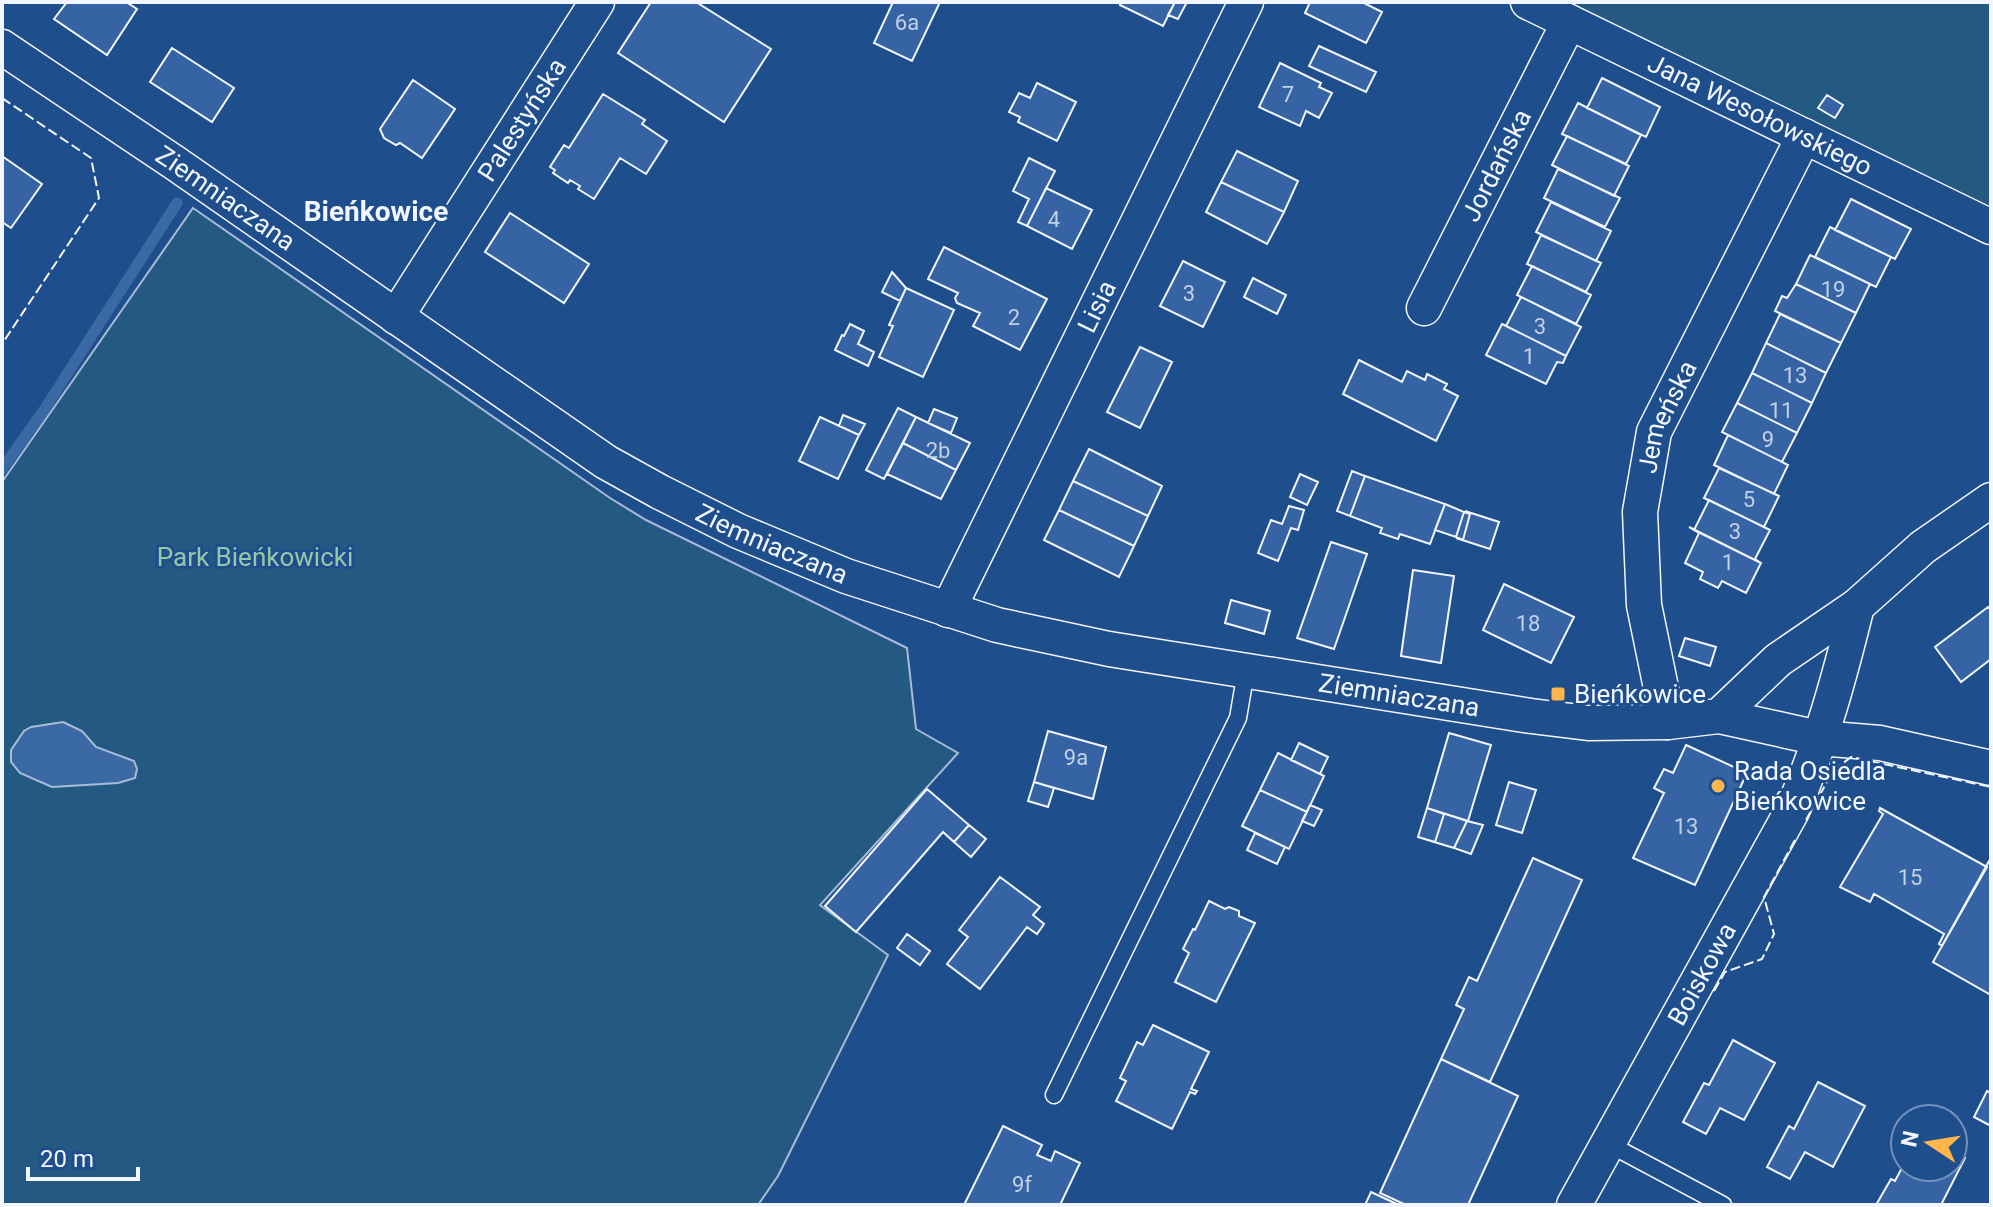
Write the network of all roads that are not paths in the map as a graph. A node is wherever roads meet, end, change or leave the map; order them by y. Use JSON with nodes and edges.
{"nodes":[{"id":1,"x":597,"y":2,"type":"edge"},
{"id":2,"x":1246,"y":2,"type":"edge"},
{"id":3,"x":1528,"y":2,"type":"edge"},
{"id":4,"x":1569,"y":22,"type":"junction"},
{"id":5,"x":2,"y":47,"type":"edge"},
{"id":6,"x":1804,"y":136,"type":"junction"},
{"id":7,"x":1991,"y":227,"type":"edge"},
{"id":8,"x":1424,"y":308,"type":"dead end"},
{"id":9,"x":396,"y":317,"type":"junction"},
{"id":10,"x":1991,"y":500,"type":"edge"},
{"id":11,"x":1857,"y":606,"type":"junction"},
{"id":12,"x":948,"y":610,"type":"junction"},
{"id":13,"x":1246,"y":671,"type":"junction"},
{"id":14,"x":1719,"y":716,"type":"junction"},
{"id":15,"x":1668,"y":722,"type":"junction"},
{"id":16,"x":1819,"y":738,"type":"junction"},
{"id":17,"x":1991,"y":768,"type":"edge"},
{"id":18,"x":1054,"y":1095,"type":"dead end"},
{"id":19,"x":1607,"y":1143,"type":"junction"},
{"id":20,"x":1574,"y":1205,"type":"edge"},
{"id":21,"x":1723,"y":1205,"type":"edge"}],
"edges":[{"from":1,"to":9,"type":"street","name":"Palestyńska"},
{"from":2,"to":12,"type":"street","name":"Lisia"},
{"from":3,"to":4,"type":"street","name":"Jana Wesołowskiego"},
{"from":4,"to":6,"type":"street","name":"Jana Wesołowskiego"},
{"from":4,"to":8,"type":"street","name":"Jordańska"},
{"from":5,"to":9,"type":"street","name":"Ziemniaczana"},
{"from":6,"to":7,"type":"street","name":"Jana Wesołowskiego"},
{"from":6,"to":15,"type":"street","name":"Jemeńska"},
{"from":9,"to":12,"type":"street","name":"Ziemniaczana"},
{"from":10,"to":11,"type":"street"},
{"from":11,"to":14,"type":"street"},
{"from":11,"to":16,"type":"street","name":"Boiskowa"},
{"from":12,"to":13,"type":"street","name":"Ziemniaczana"},
{"from":13,"to":15,"type":"street","name":"Ziemniaczana"},
{"from":13,"to":18,"type":"lane"},
{"from":14,"to":15,"type":"street","name":"Ziemniaczana"},
{"from":14,"to":16,"type":"street","name":"Ziemniaczana"},
{"from":16,"to":17,"type":"street","name":"Ziemniaczana"},
{"from":16,"to":19,"type":"street","name":"Boiskowa"},
{"from":19,"to":20,"type":"street","name":"Boiskowa"},
{"from":19,"to":21,"type":"lane"}]}
